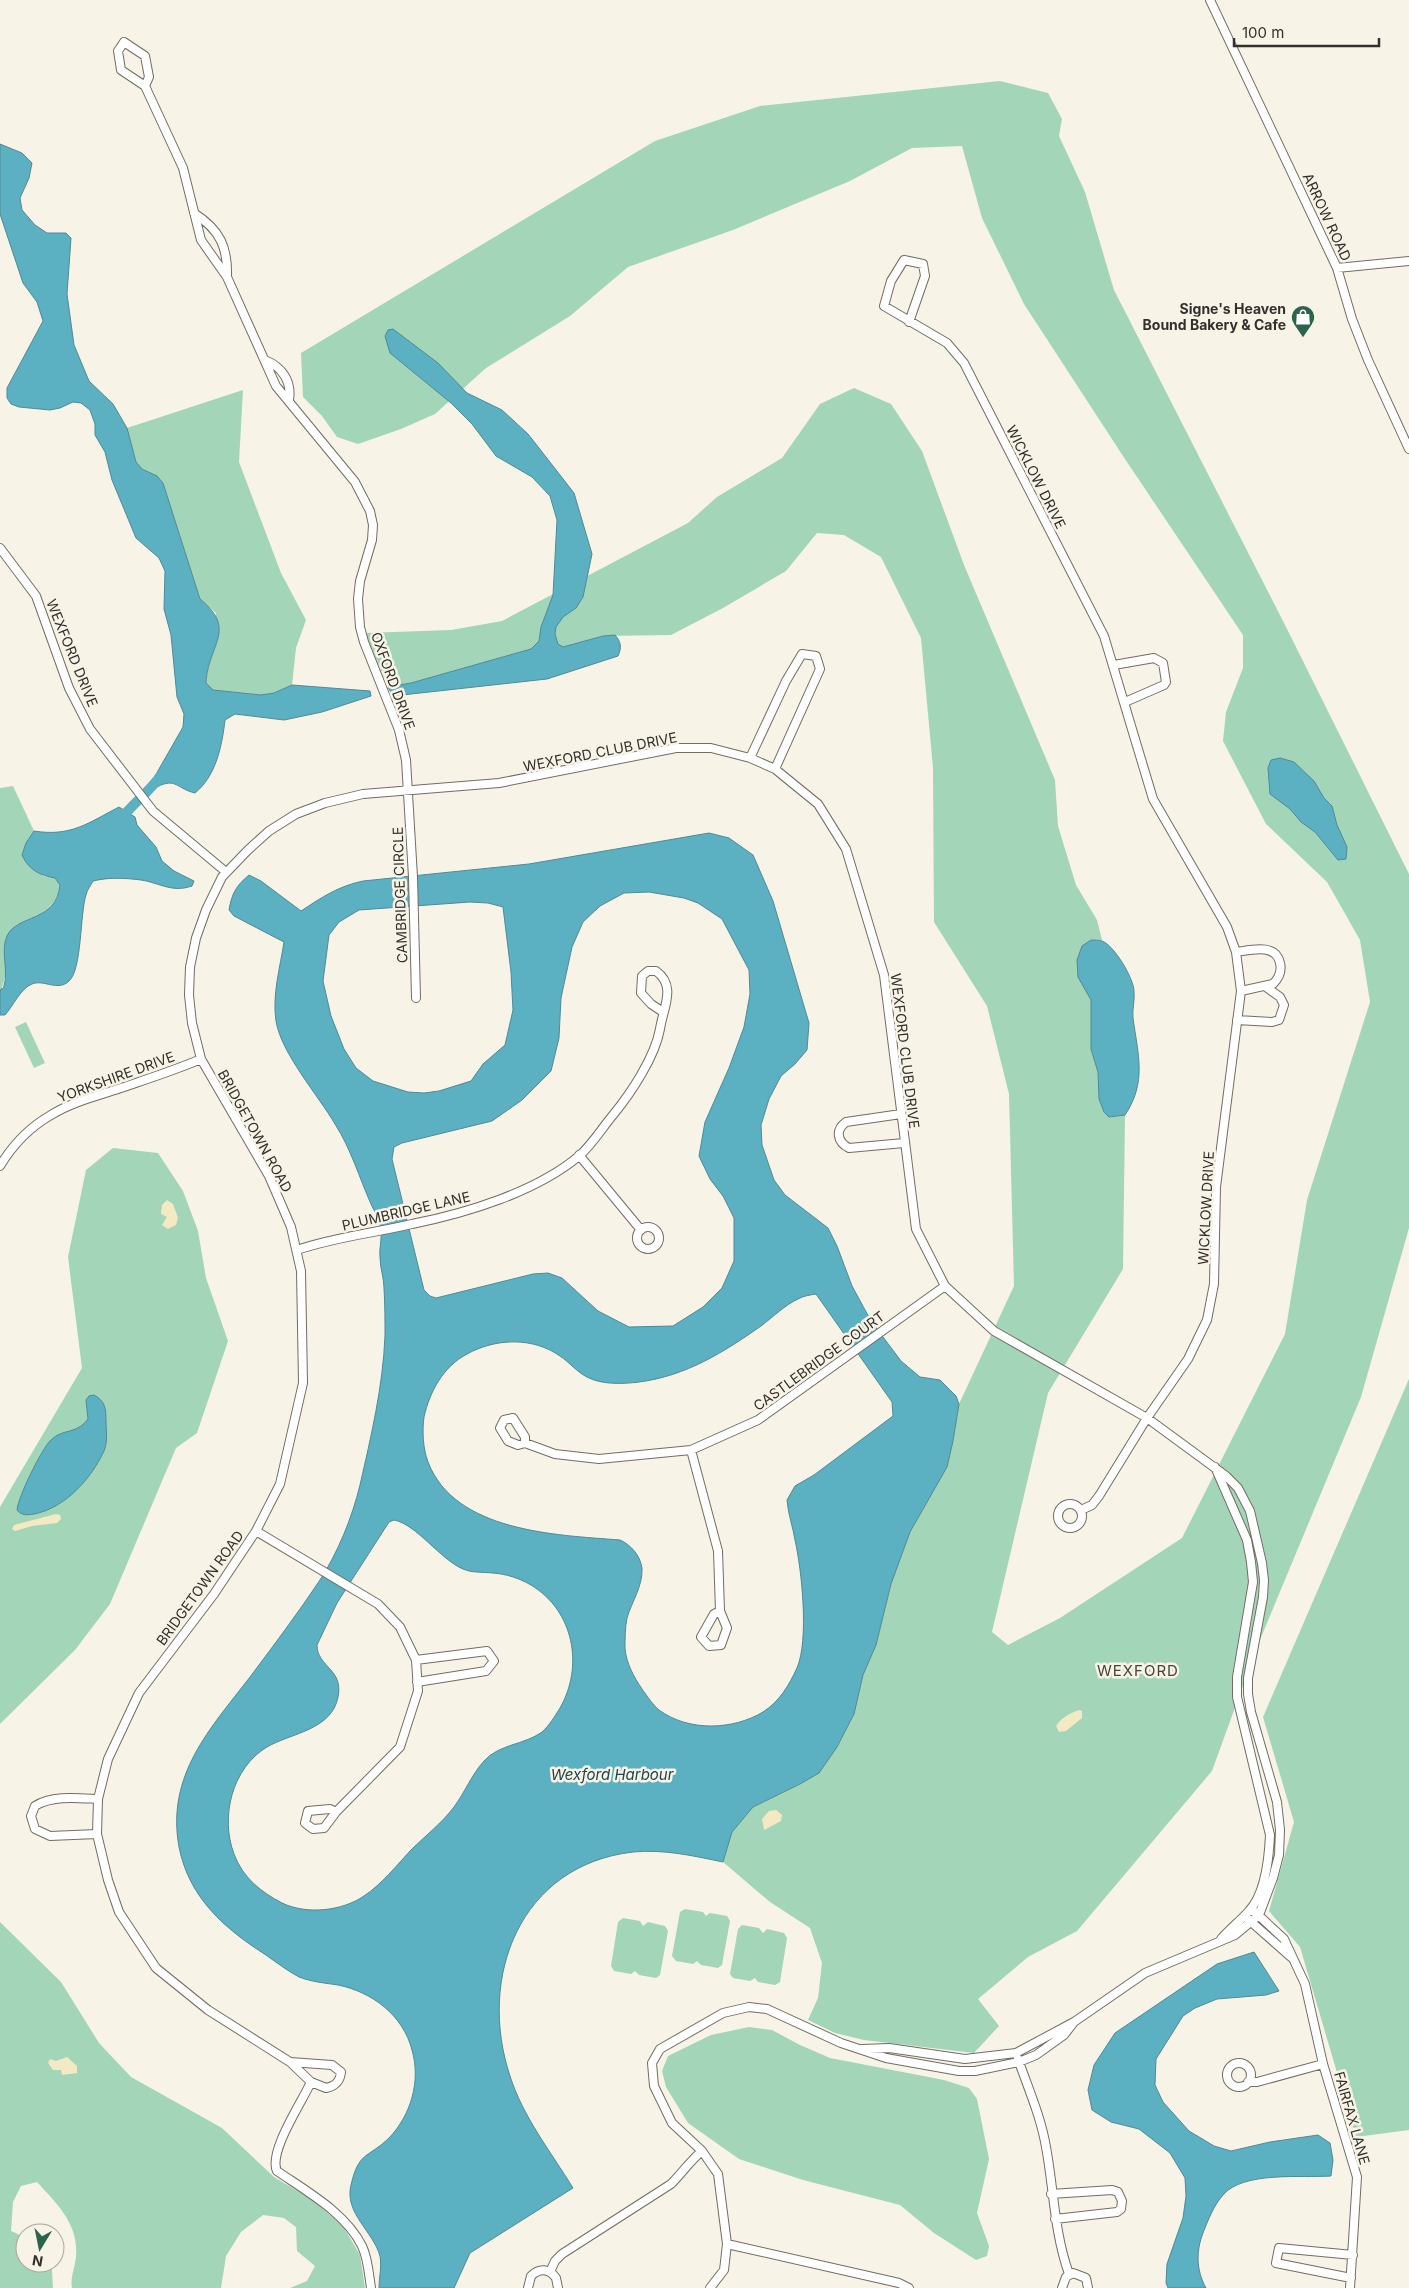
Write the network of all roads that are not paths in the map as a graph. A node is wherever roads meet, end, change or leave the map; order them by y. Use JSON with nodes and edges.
{"nodes":[{"id":1,"x":1210,"y":0,"type":"edge"},
{"id":2,"x":145,"y":86,"type":"junction"},
{"id":3,"x":194,"y":214,"type":"junction"},
{"id":4,"x":1409,"y":261,"type":"edge"},
{"id":5,"x":1337,"y":268,"type":"junction"},
{"id":6,"x":227,"y":277,"type":"junction"},
{"id":7,"x":909,"y":322,"type":"junction"},
{"id":8,"x":265,"y":360,"type":"junction"},
{"id":9,"x":289,"y":400,"type":"junction"},
{"id":10,"x":1409,"y":448,"type":"edge"},
{"id":11,"x":0,"y":548,"type":"edge"},
{"id":12,"x":1114,"y":665,"type":"junction"},
{"id":13,"x":1125,"y":702,"type":"junction"},
{"id":14,"x":750,"y":758,"type":"junction"},
{"id":15,"x":775,"y":769,"type":"junction"},
{"id":16,"x":407,"y":790,"type":"junction"},
{"id":17,"x":226,"y":872,"type":"junction"},
{"id":18,"x":1236,"y":952,"type":"junction"},
{"id":19,"x":1266,"y":987,"type":"junction"},
{"id":20,"x":1241,"y":991,"type":"junction"},
{"id":21,"x":416,"y":998,"type":"dead end"},
{"id":22,"x":663,"y":1012,"type":"junction"},
{"id":23,"x":1237,"y":1020,"type":"junction"},
{"id":24,"x":201,"y":1059,"type":"junction"},
{"id":25,"x":901,"y":1114,"type":"junction"},
{"id":26,"x":904,"y":1143,"type":"junction"},
{"id":27,"x":579,"y":1155,"type":"junction"},
{"id":28,"x":0,"y":1166,"type":"edge"},
{"id":29,"x":641,"y":1230,"type":"dead end"},
{"id":30,"x":297,"y":1250,"type":"junction"},
{"id":31,"x":945,"y":1286,"type":"junction"},
{"id":32,"x":1147,"y":1418,"type":"junction"},
{"id":33,"x":525,"y":1443,"type":"dead end"},
{"id":34,"x":691,"y":1450,"type":"junction"},
{"id":35,"x":1215,"y":1467,"type":"junction"},
{"id":36,"x":1081,"y":1510,"type":"dead end"},
{"id":37,"x":256,"y":1531,"type":"junction"},
{"id":38,"x":720,"y":1611,"type":"dead end"},
{"id":39,"x":416,"y":1660,"type":"junction"},
{"id":40,"x":417,"y":1682,"type":"junction"},
{"id":41,"x":1253,"y":1720,"type":"junction"},
{"id":42,"x":1242,"y":1723,"type":"junction"},
{"id":43,"x":98,"y":1799,"type":"junction"},
{"id":44,"x":336,"y":1812,"type":"dead end"},
{"id":45,"x":98,"y":1834,"type":"junction"},
{"id":46,"x":1251,"y":1909,"type":"junction"},
{"id":47,"x":1259,"y":1915,"type":"junction"},
{"id":48,"x":1244,"y":1916,"type":"junction"},
{"id":49,"x":1252,"y":1922,"type":"junction"},
{"id":50,"x":1220,"y":1940,"type":"junction"},
{"id":51,"x":1295,"y":1960,"type":"junction"},
{"id":52,"x":1074,"y":2022,"type":"junction"},
{"id":53,"x":862,"y":2049,"type":"junction"},
{"id":54,"x":1016,"y":2053,"type":"junction"},
{"id":55,"x":290,"y":2062,"type":"junction"},
{"id":56,"x":1019,"y":2062,"type":"junction"},
{"id":57,"x":1323,"y":2064,"type":"junction"},
{"id":58,"x":311,"y":2082,"type":"junction"},
{"id":59,"x":1248,"y":2082,"type":"dead end"},
{"id":60,"x":702,"y":2151,"type":"junction"},
{"id":61,"x":1051,"y":2194,"type":"junction"},
{"id":62,"x":1055,"y":2219,"type":"junction"},
{"id":63,"x":727,"y":2244,"type":"junction"},
{"id":64,"x":1353,"y":2255,"type":"junction"},
{"id":65,"x":550,"y":2272,"type":"junction"},
{"id":66,"x":1069,"y":2274,"type":"junction"},
{"id":67,"x":1350,"y":2278,"type":"junction"},
{"id":68,"x":371,"y":2288,"type":"edge"},
{"id":69,"x":528,"y":2288,"type":"edge"},
{"id":70,"x":558,"y":2288,"type":"edge"},
{"id":71,"x":710,"y":2288,"type":"edge"},
{"id":72,"x":909,"y":2288,"type":"edge"},
{"id":73,"x":1062,"y":2288,"type":"edge"},
{"id":74,"x":1088,"y":2288,"type":"edge"},
{"id":75,"x":1350,"y":2288,"type":"edge"}],
"edges":[{"from":1,"to":5,"type":"street","name":"ARROW ROAD"},
{"from":2,"to":2,"type":"street","name":"OXFORD DRIVE"},
{"from":2,"to":3,"type":"street","name":"OXFORD DRIVE"},
{"from":3,"to":6,"type":"street","name":"OXFORD DRIVE"},
{"from":3,"to":6,"type":"street","name":"OXFORD DRIVE"},
{"from":4,"to":5,"type":"street"},
{"from":5,"to":10,"type":"street","name":"ARROW ROAD"},
{"from":6,"to":8,"type":"street","name":"OXFORD DRIVE"},
{"from":7,"to":7,"type":"street","name":"WICKLOW DRIVE"},
{"from":7,"to":12,"type":"street","name":"WICKLOW DRIVE"},
{"from":8,"to":9,"type":"street","name":"OXFORD DRIVE"},
{"from":8,"to":9,"type":"street","name":"OXFORD DRIVE"},
{"from":9,"to":16,"type":"street","name":"OXFORD DRIVE"},
{"from":11,"to":17,"type":"street","name":"WEXFORD DRIVE"},
{"from":12,"to":13,"type":"street","name":"WICKLOW DRIVE"},
{"from":12,"to":13,"type":"street"},
{"from":13,"to":18,"type":"street","name":"WICKLOW DRIVE"},
{"from":14,"to":15,"type":"street","name":"WEXFORD CLUB DRIVE"},
{"from":14,"to":15,"type":"street"},
{"from":14,"to":16,"type":"street","name":"WEXFORD CLUB DRIVE"},
{"from":15,"to":25,"type":"street","name":"WEXFORD CLUB DRIVE"},
{"from":16,"to":17,"type":"street","name":"WEXFORD CLUB DRIVE"},
{"from":16,"to":21,"type":"street","name":"CAMBRIDGE CIRCLE"},
{"from":17,"to":24,"type":"street","name":"BRIDGETOWN ROAD"},
{"from":18,"to":19,"type":"street"},
{"from":18,"to":20,"type":"street","name":"WICKLOW DRIVE"},
{"from":19,"to":20,"type":"street"},
{"from":19,"to":23,"type":"street"},
{"from":20,"to":23,"type":"street","name":"WICKLOW DRIVE"},
{"from":22,"to":22,"type":"street","name":"PLUMBRIDGE LANE"},
{"from":22,"to":27,"type":"street","name":"PLUMBRIDGE LANE"},
{"from":23,"to":32,"type":"street","name":"WICKLOW DRIVE"},
{"from":24,"to":28,"type":"street","name":"YORKSHIRE DRIVE"},
{"from":24,"to":30,"type":"street","name":"BRIDGETOWN ROAD"},
{"from":25,"to":26,"type":"street","name":"WEXFORD CLUB DRIVE"},
{"from":25,"to":26,"type":"street"},
{"from":26,"to":31,"type":"street","name":"WEXFORD CLUB DRIVE"},
{"from":27,"to":29,"type":"street"},
{"from":27,"to":30,"type":"street","name":"PLUMBRIDGE LANE"},
{"from":30,"to":37,"type":"street","name":"BRIDGETOWN ROAD"},
{"from":31,"to":32,"type":"street","name":"WEXFORD CLUB DRIVE"},
{"from":31,"to":34,"type":"street","name":"CASTLEBRIDGE COURT"},
{"from":32,"to":35,"type":"street","name":"WEXFORD CLUB DRIVE"},
{"from":32,"to":36,"type":"street","name":"WICKLOW DRIVE"},
{"from":33,"to":34,"type":"street","name":"CASTLEBRIDGE COURT"},
{"from":34,"to":38,"type":"street"},
{"from":35,"to":41,"type":"street","name":"WEXFORD CLUB DRIVE"},
{"from":35,"to":42,"type":"street","name":"WEXFORD CLUB DRIVE"},
{"from":37,"to":39,"type":"street"},
{"from":37,"to":43,"type":"street","name":"BRIDGETOWN ROAD"},
{"from":39,"to":40,"type":"street"},
{"from":39,"to":40,"type":"street"},
{"from":40,"to":44,"type":"street"},
{"from":41,"to":42,"type":"street"},
{"from":41,"to":47,"type":"street","name":"WEXFORD CLUB DRIVE"},
{"from":42,"to":46,"type":"street","name":"WEXFORD CLUB DRIVE"},
{"from":43,"to":45,"type":"street","name":"BRIDGETOWN ROAD"},
{"from":43,"to":45,"type":"street"},
{"from":45,"to":55,"type":"street","name":"BRIDGETOWN ROAD"},
{"from":46,"to":47,"type":"street","name":"FAIRFAX LANE"},
{"from":46,"to":48,"type":"street","name":"WEXFORD CLUB DRIVE"},
{"from":47,"to":49,"type":"street","name":"WEXFORD CLUB DRIVE"},
{"from":47,"to":51,"type":"street","name":"FAIRFAX LANE"},
{"from":48,"to":49,"type":"street","name":"FAIRFAX LANE"},
{"from":48,"to":50,"type":"street","name":"WEXFORD CLUB DRIVE"},
{"from":49,"to":50,"type":"street","name":"WEXFORD CLUB DRIVE"},
{"from":49,"to":51,"type":"street","name":"FAIRFAX LANE"},
{"from":50,"to":52,"type":"street","name":"WEXFORD CLUB DRIVE"},
{"from":51,"to":57,"type":"street","name":"FAIRFAX LANE"},
{"from":52,"to":54,"type":"street","name":"WEXFORD CLUB DRIVE"},
{"from":52,"to":56,"type":"street","name":"WEXFORD CLUB DRIVE"},
{"from":53,"to":54,"type":"street","name":"WEXFORD CLUB DRIVE"},
{"from":53,"to":56,"type":"street","name":"WEXFORD CLUB DRIVE"},
{"from":53,"to":60,"type":"street","name":"WEXFORD CLUB DRIVE"},
{"from":54,"to":56,"type":"street"},
{"from":55,"to":58,"type":"street","name":"BRIDGETOWN ROAD"},
{"from":55,"to":58,"type":"street","name":"BRIDGETOWN ROAD"},
{"from":56,"to":61,"type":"street"},
{"from":57,"to":59,"type":"street"},
{"from":57,"to":64,"type":"street","name":"FAIRFAX LANE"},
{"from":58,"to":68,"type":"street"},
{"from":60,"to":63,"type":"street","name":"WEXFORD CLUB DRIVE"},
{"from":60,"to":65,"type":"street"},
{"from":61,"to":62,"type":"street"},
{"from":61,"to":62,"type":"street"},
{"from":62,"to":66,"type":"street"},
{"from":63,"to":71,"type":"street","name":"WEXFORD CLUB DRIVE"},
{"from":63,"to":72,"type":"street"},
{"from":64,"to":67,"type":"street","name":"FAIRFAX LANE"},
{"from":64,"to":67,"type":"street"},
{"from":65,"to":69,"type":"street"},
{"from":65,"to":70,"type":"street"},
{"from":66,"to":73,"type":"street"},
{"from":66,"to":74,"type":"street"},
{"from":67,"to":75,"type":"street","name":"FAIRFAX LANE"}]}
